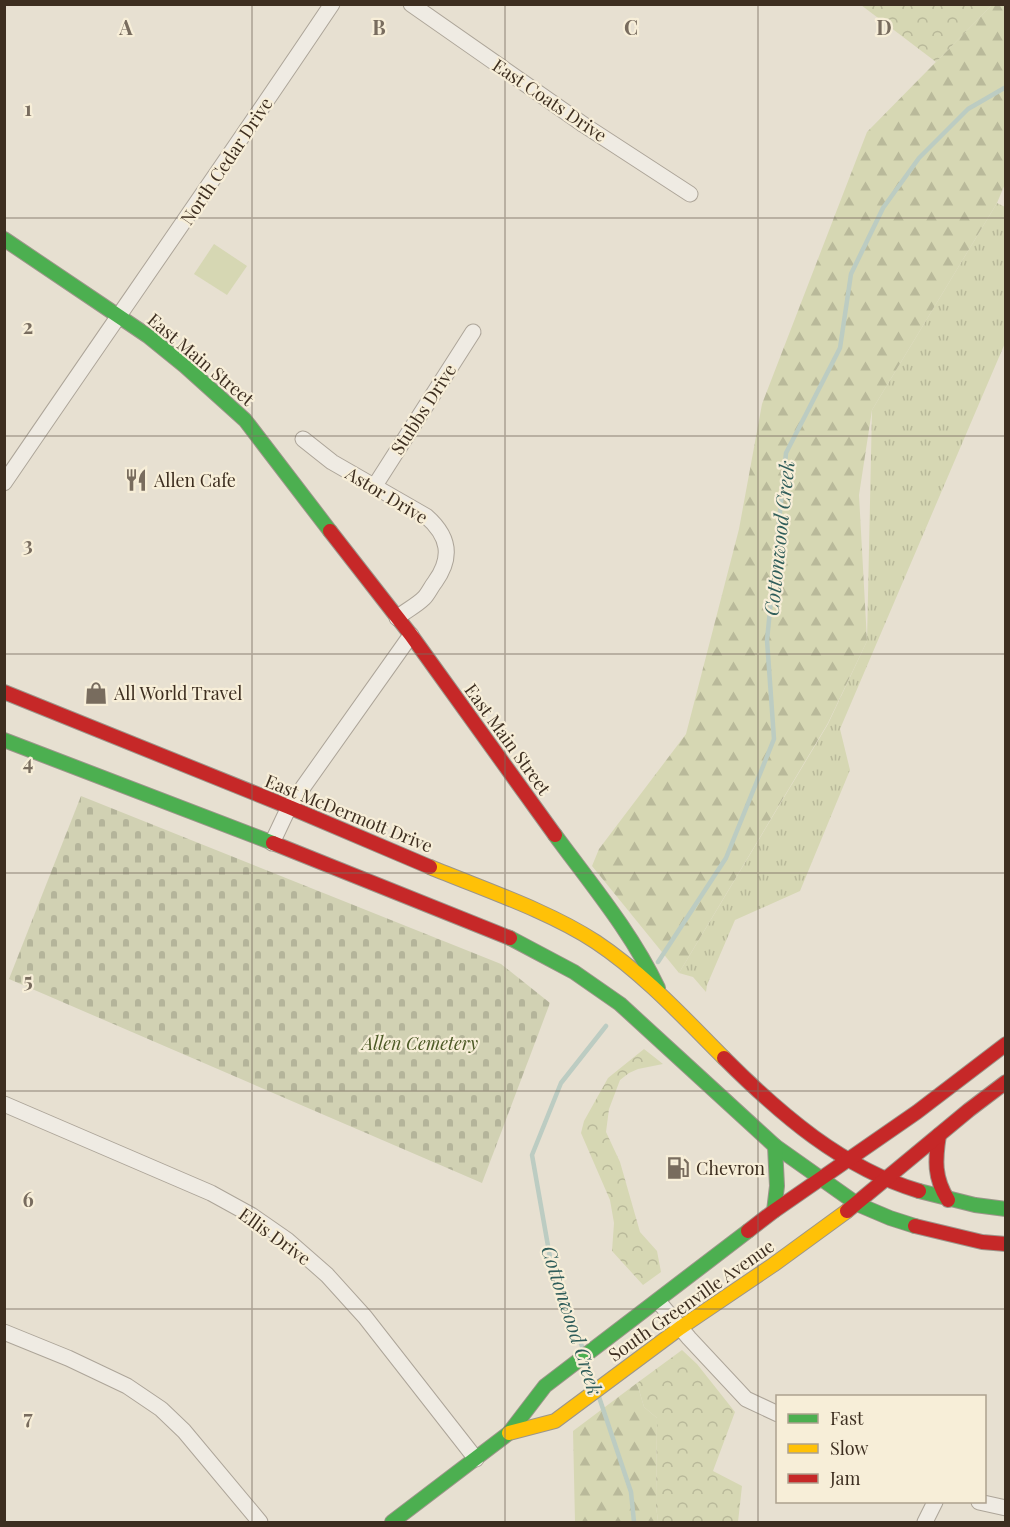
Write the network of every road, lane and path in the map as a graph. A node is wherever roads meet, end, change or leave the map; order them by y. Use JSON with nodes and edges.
{"nodes":[{"id":1,"x":332,"y":4,"type":"edge"},
{"id":2,"x":411,"y":4,"type":"edge"},
{"id":3,"x":690,"y":194,"type":"dead end"},
{"id":4,"x":4,"y":239,"type":"edge"},
{"id":5,"x":118,"y":316,"type":"junction"},
{"id":6,"x":473,"y":332,"type":"dead end"},
{"id":7,"x":303,"y":439,"type":"dead end"},
{"id":8,"x":4,"y":483,"type":"edge"},
{"id":9,"x":374,"y":487,"type":"junction"},
{"id":10,"x":397,"y":618,"type":"junction"},
{"id":11,"x":411,"y":635,"type":"junction"},
{"id":12,"x":4,"y":692,"type":"edge"},
{"id":13,"x":4,"y":740,"type":"edge"},
{"id":14,"x":289,"y":807,"type":"junction"},
{"id":15,"x":272,"y":843,"type":"junction"},
{"id":16,"x":662,"y":998,"type":"junction"},
{"id":17,"x":1005,"y":1044,"type":"edge"},
{"id":18,"x":1005,"y":1082,"type":"edge"},
{"id":19,"x":4,"y":1104,"type":"edge"},
{"id":20,"x":939,"y":1135,"type":"junction"},
{"id":21,"x":775,"y":1146,"type":"junction"},
{"id":22,"x":847,"y":1159,"type":"junction"},
{"id":23,"x":819,"y":1179,"type":"junction"},
{"id":24,"x":886,"y":1180,"type":"junction"},
{"id":25,"x":948,"y":1200,"type":"junction"},
{"id":26,"x":857,"y":1204,"type":"junction"},
{"id":27,"x":1005,"y":1209,"type":"edge"},
{"id":28,"x":774,"y":1211,"type":"junction"},
{"id":29,"x":1005,"y":1244,"type":"edge"},
{"id":30,"x":658,"y":1301,"type":"junction"},
{"id":31,"x":680,"y":1328,"type":"junction"},
{"id":32,"x":4,"y":1332,"type":"edge"},
{"id":33,"x":776,"y":1414,"type":"edge"},
{"id":34,"x":509,"y":1433,"type":"junction"},
{"id":35,"x":476,"y":1459,"type":"junction"},
{"id":36,"x":934,"y":1503,"type":"edge"},
{"id":37,"x":983,"y":1503,"type":"edge"},
{"id":38,"x":1005,"y":1508,"type":"edge"},
{"id":39,"x":260,"y":1522,"type":"edge"},
{"id":40,"x":392,"y":1522,"type":"edge"},
{"id":41,"x":925,"y":1522,"type":"edge"}],
"edges":[{"from":1,"to":5,"type":"street","name":"North Cedar Drive"},
{"from":2,"to":3,"type":"street","name":"East Coats Drive"},
{"from":4,"to":5,"type":"main road","name":"East Main Street"},
{"from":5,"to":8,"type":"street","name":"North Cedar Drive"},
{"from":5,"to":10,"type":"main road","name":"East Main Street"},
{"from":6,"to":9,"type":"street","name":"Stubbs Drive"},
{"from":7,"to":9,"type":"street","name":"Astor Drive"},
{"from":9,"to":10,"type":"street","name":"Astor Drive"},
{"from":10,"to":11,"type":"main road","name":"East Main Street"},
{"from":11,"to":14,"type":"street"},
{"from":11,"to":16,"type":"main road","name":"East Main Street"},
{"from":12,"to":14,"type":"main road","name":"East McDermott Drive"},
{"from":13,"to":15,"type":"main road"},
{"from":14,"to":15,"type":"street"},
{"from":14,"to":16,"type":"main road","name":"East McDermott Drive"},
{"from":15,"to":21,"type":"main road"},
{"from":16,"to":22,"type":"main road","name":"East Main Street"},
{"from":17,"to":22,"type":"main road","name":"South Greenville Avenue"},
{"from":18,"to":20,"type":"main road","name":"South Greenville Avenue"},
{"from":19,"to":35,"type":"street","name":"Ellis Drive"},
{"from":20,"to":24,"type":"main road","name":"South Greenville Avenue"},
{"from":20,"to":25,"type":"main road"},
{"from":21,"to":23,"type":"main road"},
{"from":21,"to":28,"type":"main road"},
{"from":22,"to":23,"type":"main road","name":"South Greenville Avenue"},
{"from":22,"to":24,"type":"main road","name":"East Main Street"},
{"from":23,"to":26,"type":"main road"},
{"from":23,"to":28,"type":"main road","name":"South Greenville Avenue"},
{"from":24,"to":25,"type":"main road","name":"East Main Street"},
{"from":24,"to":26,"type":"main road","name":"South Greenville Avenue"},
{"from":25,"to":27,"type":"main road","name":"East Main Street"},
{"from":26,"to":29,"type":"main road"},
{"from":26,"to":31,"type":"main road","name":"South Greenville Avenue"},
{"from":28,"to":30,"type":"main road","name":"South Greenville Avenue"},
{"from":30,"to":31,"type":"street"},
{"from":30,"to":34,"type":"main road","name":"South Greenville Avenue"},
{"from":31,"to":33,"type":"street"},
{"from":31,"to":34,"type":"main road","name":"South Greenville Avenue"},
{"from":32,"to":39,"type":"street"},
{"from":34,"to":35,"type":"main road","name":"South Greenville Avenue"},
{"from":35,"to":40,"type":"main road","name":"South Greenville Avenue"},
{"from":36,"to":41,"type":"street"},
{"from":37,"to":38,"type":"street"}]}
